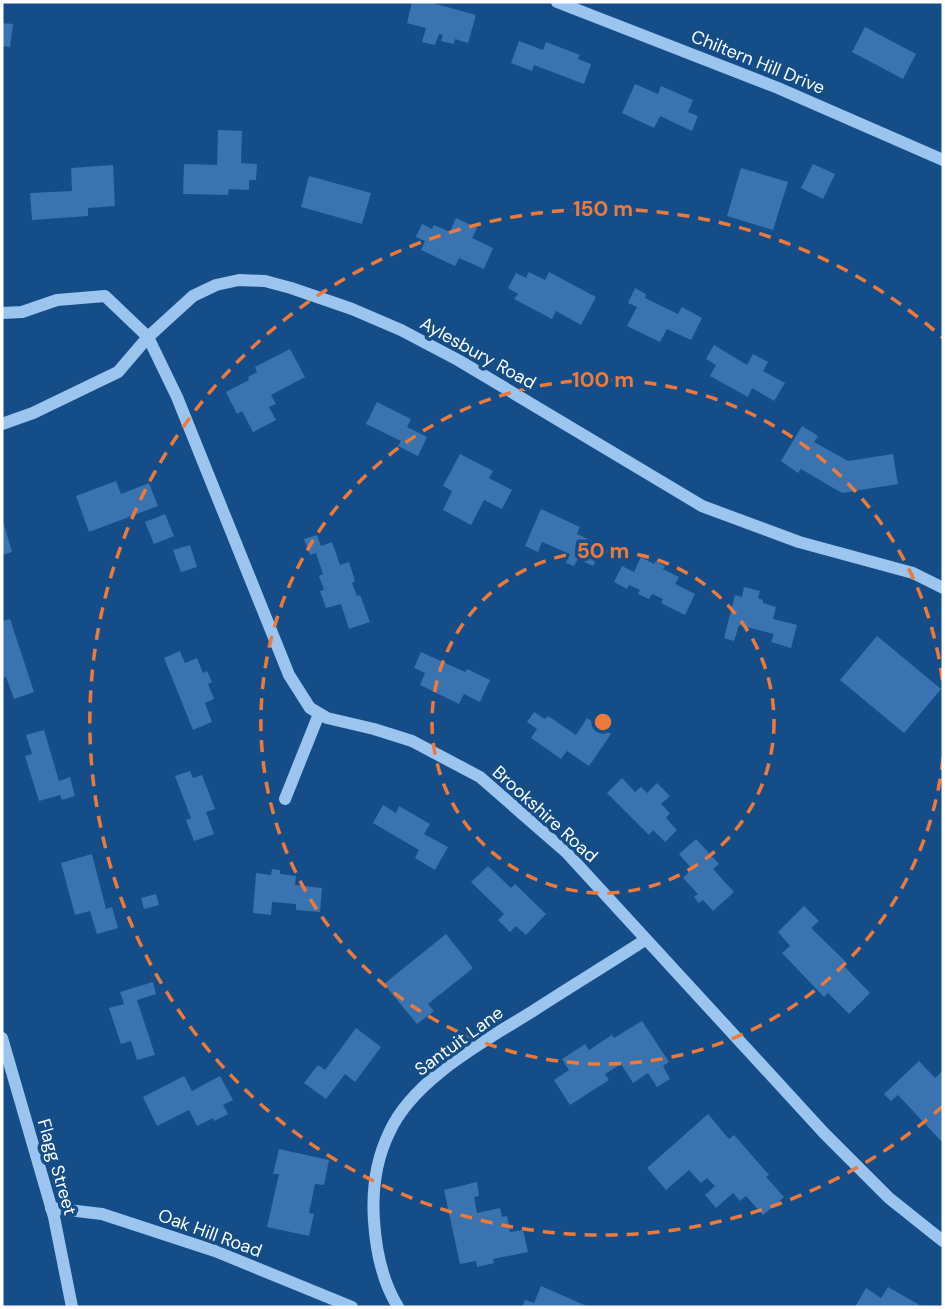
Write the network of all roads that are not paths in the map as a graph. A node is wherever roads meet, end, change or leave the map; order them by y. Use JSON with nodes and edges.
{"nodes":[{"id":1,"x":556,"y":2,"type":"edge"},
{"id":2,"x":943,"y":160,"type":"edge"},
{"id":3,"x":2,"y":313,"type":"edge"},
{"id":4,"x":148,"y":337,"type":"junction"},
{"id":5,"x":2,"y":424,"type":"edge"},
{"id":6,"x":943,"y":587,"type":"edge"},
{"id":7,"x":319,"y":714,"type":"junction"},
{"id":8,"x":285,"y":799,"type":"dead end"},
{"id":9,"x":645,"y":940,"type":"junction"},
{"id":10,"x":2,"y":1038,"type":"edge"},
{"id":11,"x":51,"y":1208,"type":"junction"},
{"id":12,"x":943,"y":1241,"type":"edge"},
{"id":13,"x":72,"y":1307,"type":"edge"},
{"id":14,"x":352,"y":1307,"type":"edge"},
{"id":15,"x":398,"y":1307,"type":"edge"}],
"edges":[{"from":1,"to":2,"type":"street","name":"Chiltern Hill Drive"},
{"from":3,"to":4,"type":"street"},
{"from":4,"to":5,"type":"street"},
{"from":4,"to":6,"type":"street","name":"Aylesbury Road"},
{"from":4,"to":7,"type":"street"},
{"from":7,"to":8,"type":"street"},
{"from":7,"to":9,"type":"street","name":"Brookshire Road"},
{"from":9,"to":12,"type":"street","name":"Brookshire Road"},
{"from":9,"to":15,"type":"street","name":"Santuit Lane"},
{"from":10,"to":11,"type":"street","name":"Flagg Street"},
{"from":11,"to":13,"type":"street","name":"Flagg Street"},
{"from":11,"to":14,"type":"street","name":"Oak Hill Road"}]}
